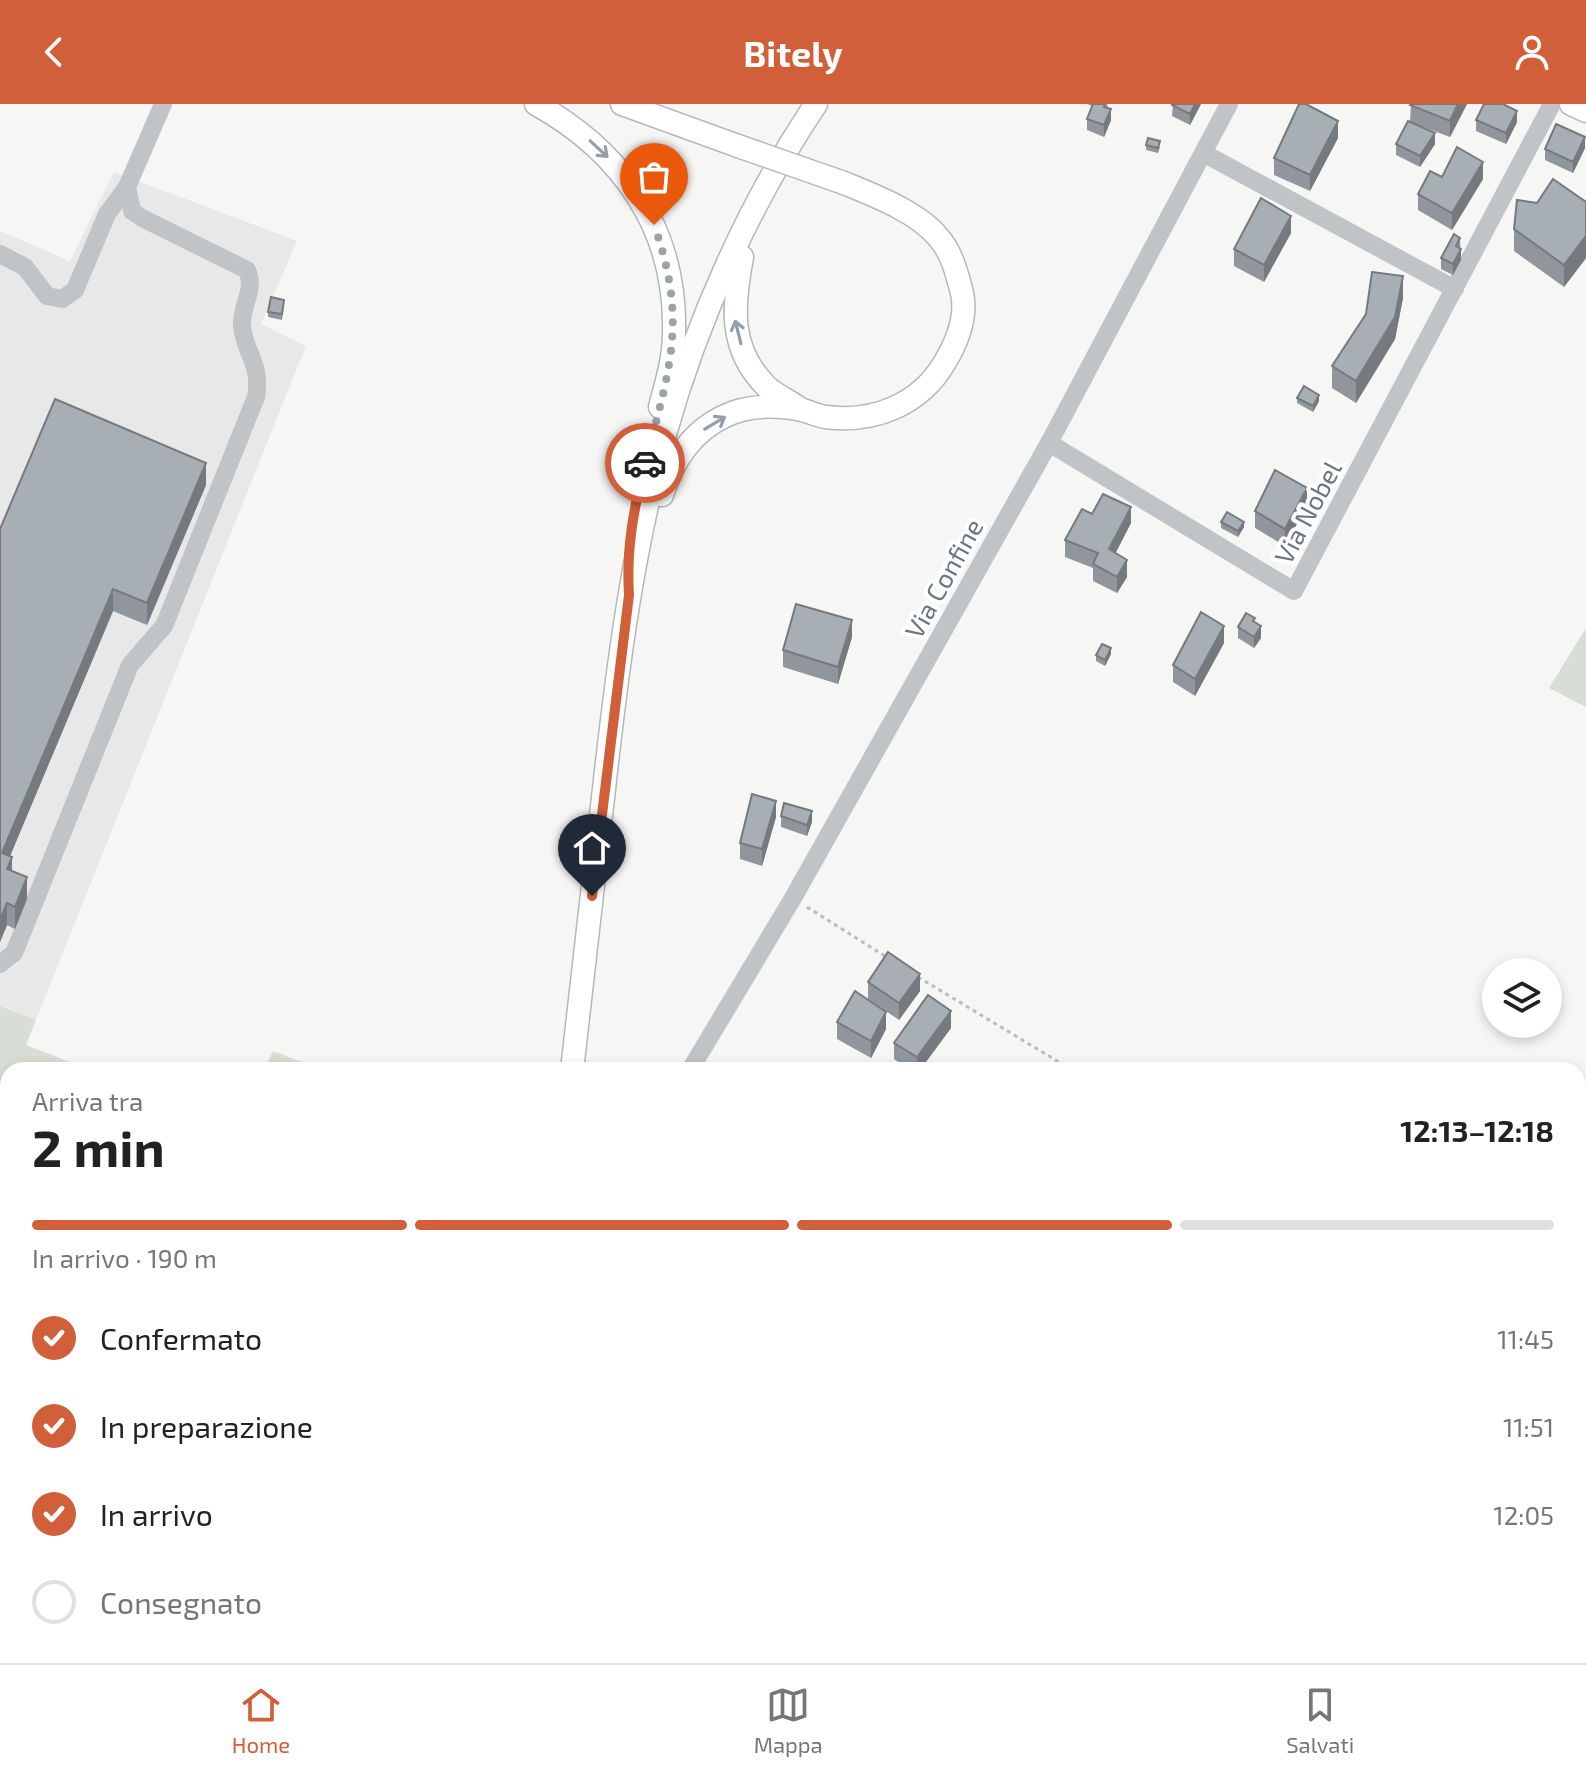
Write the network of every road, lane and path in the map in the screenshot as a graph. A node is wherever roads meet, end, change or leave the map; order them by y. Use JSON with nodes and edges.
{"nodes":[{"id":1,"x":163,"y":104,"type":"edge"},
{"id":2,"x":536,"y":104,"type":"edge"},
{"id":3,"x":622,"y":104,"type":"edge"},
{"id":4,"x":816,"y":104,"type":"edge"},
{"id":5,"x":1229,"y":104,"type":"edge"},
{"id":6,"x":1552,"y":104,"type":"edge"},
{"id":7,"x":1571,"y":104,"type":"edge"},
{"id":8,"x":1586,"y":111,"type":"edge"},
{"id":9,"x":1205,"y":154,"type":"junction"},
{"id":10,"x":127,"y":187,"type":"junction"},
{"id":11,"x":762,"y":191,"type":"junction"},
{"id":12,"x":0,"y":254,"type":"edge"},
{"id":13,"x":1455,"y":289,"type":"junction"},
{"id":14,"x":803,"y":410,"type":"junction"},
{"id":15,"x":1049,"y":443,"type":"junction"},
{"id":16,"x":629,"y":595,"type":"junction"},
{"id":17,"x":598,"y":837,"type":"junction"},
{"id":18,"x":793,"y":898,"type":"junction"},
{"id":19,"x":887,"y":957,"type":"edge"},
{"id":20,"x":0,"y":964,"type":"edge"},
{"id":21,"x":914,"y":974,"type":"edge"},
{"id":22,"x":573,"y":1062,"type":"edge"},
{"id":23,"x":695,"y":1062,"type":"edge"},
{"id":24,"x":1059,"y":1062,"type":"edge"}],
"edges":[{"from":1,"to":10,"type":"street"},
{"from":2,"to":16,"type":"main road","one_way":true},
{"from":3,"to":14,"type":"main road","bridge":true},
{"from":4,"to":11,"type":"main road"},
{"from":5,"to":9,"type":"street","name":"Via Confine"},
{"from":6,"to":13,"type":"street","name":"Via Nobel"},
{"from":7,"to":8,"type":"main road"},
{"from":9,"to":13,"type":"street"},
{"from":9,"to":15,"type":"street","name":"Via Confine"},
{"from":10,"to":12,"type":"street"},
{"from":10,"to":20,"type":"street"},
{"from":14,"to":11,"type":"main road","one_way":true},
{"from":11,"to":16,"type":"main road"},
{"from":13,"to":15,"type":"street","name":"Via Nobel"},
{"from":17,"to":14,"type":"main road","one_way":true},
{"from":15,"to":18,"type":"street","name":"Via Confine"},
{"from":16,"to":17,"type":"main road"},
{"from":17,"to":22,"type":"main road"},
{"from":18,"to":19,"type":"path"},
{"from":18,"to":23,"type":"street","name":"Via Confine"},
{"from":21,"to":24,"type":"path"}]}
